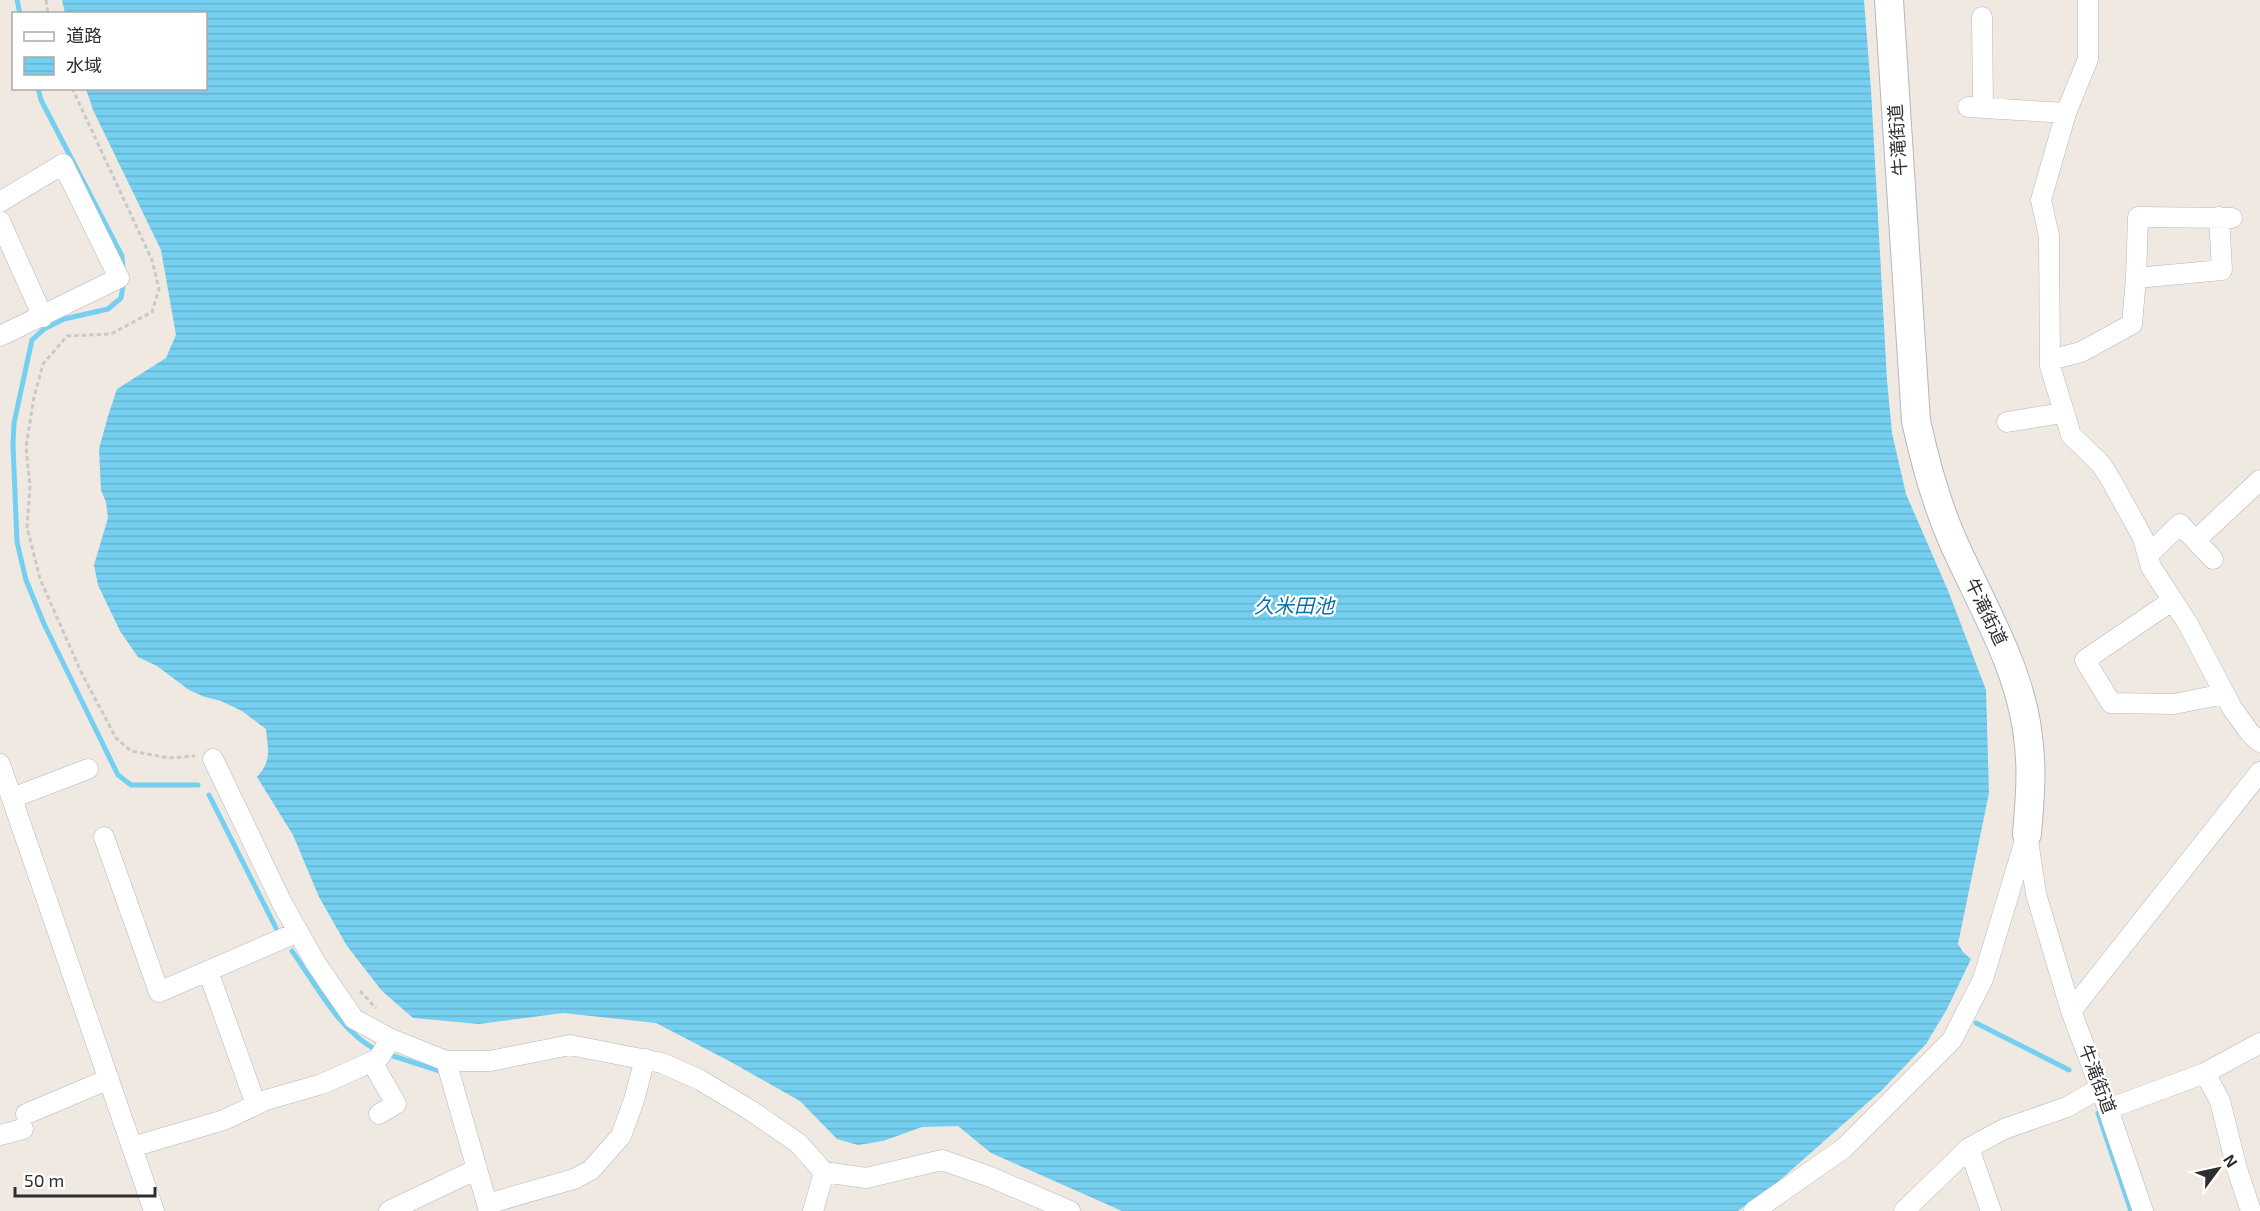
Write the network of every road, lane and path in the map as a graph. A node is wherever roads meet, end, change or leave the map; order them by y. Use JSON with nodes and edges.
{"nodes":[{"id":1,"x":1888,"y":0,"type":"edge"},
{"id":2,"x":2088,"y":0,"type":"edge"},
{"id":3,"x":1982,"y":17,"type":"dead end"},
{"id":4,"x":73,"y":90,"type":"edge"},
{"id":5,"x":2066,"y":113,"type":"junction"},
{"id":6,"x":0,"y":202,"type":"edge"},
{"id":7,"x":0,"y":221,"type":"edge"},
{"id":8,"x":2136,"y":278,"type":"junction"},
{"id":9,"x":43,"y":317,"type":"junction"},
{"id":10,"x":0,"y":336,"type":"edge"},
{"id":11,"x":2050,"y":360,"type":"junction"},
{"id":12,"x":2063,"y":413,"type":"junction"},
{"id":13,"x":2007,"y":422,"type":"dead end"},
{"id":14,"x":2260,"y":480,"type":"edge"},
{"id":15,"x":2196,"y":540,"type":"junction"},
{"id":16,"x":2148,"y":555,"type":"junction"},
{"id":17,"x":2213,"y":559,"type":"dead end"},
{"id":18,"x":2173,"y":600,"type":"junction"},
{"id":19,"x":2224,"y":694,"type":"junction"},
{"id":20,"x":2260,"y":742,"type":"edge"},
{"id":21,"x":213,"y":759,"type":"joint"},
{"id":22,"x":0,"y":764,"type":"edge"},
{"id":23,"x":88,"y":769,"type":"dead end"},
{"id":24,"x":2260,"y":772,"type":"edge"},
{"id":25,"x":12,"y":798,"type":"junction"},
{"id":26,"x":2027,"y":834,"type":"junction"},
{"id":27,"x":104,"y":837,"type":"dead end"},
{"id":28,"x":298,"y":932,"type":"junction"},
{"id":29,"x":207,"y":971,"type":"junction"},
{"id":30,"x":354,"y":984,"type":"dead end"},
{"id":31,"x":2071,"y":1011,"type":"junction"},
{"id":32,"x":382,"y":1015,"type":"dead end"},
{"id":33,"x":391,"y":1040,"type":"junction"},
{"id":34,"x":2260,"y":1043,"type":"edge"},
{"id":35,"x":645,"y":1059,"type":"junction"},
{"id":36,"x":446,"y":1061,"type":"junction"},
{"id":37,"x":372,"y":1062,"type":"junction"},
{"id":38,"x":2205,"y":1073,"type":"junction"},
{"id":39,"x":109,"y":1079,"type":"junction"},
{"id":40,"x":2100,"y":1088,"type":"junction"},
{"id":41,"x":256,"y":1105,"type":"junction"},
{"id":42,"x":2108,"y":1109,"type":"junction"},
{"id":43,"x":379,"y":1114,"type":"dead end"},
{"id":44,"x":0,"y":1135,"type":"edge"},
{"id":45,"x":132,"y":1147,"type":"junction"},
{"id":46,"x":1969,"y":1148,"type":"junction"},
{"id":47,"x":477,"y":1169,"type":"junction"},
{"id":48,"x":824,"y":1172,"type":"junction"},
{"id":49,"x":488,"y":1207,"type":"edge"},
{"id":50,"x":154,"y":1211,"type":"edge"},
{"id":51,"x":389,"y":1211,"type":"edge"},
{"id":52,"x":813,"y":1211,"type":"edge"},
{"id":53,"x":1070,"y":1211,"type":"edge"},
{"id":54,"x":1754,"y":1211,"type":"edge"},
{"id":55,"x":1904,"y":1211,"type":"edge"},
{"id":56,"x":1990,"y":1211,"type":"edge"},
{"id":57,"x":2143,"y":1211,"type":"edge"},
{"id":58,"x":2251,"y":1211,"type":"edge"}],
"edges":[{"from":1,"to":26,"type":"street","name":"牛滝街道"},
{"from":2,"to":5,"type":"street"},
{"from":3,"to":5,"type":"street"},
{"from":4,"to":21,"type":"path"},
{"from":5,"to":11,"type":"street"},
{"from":6,"to":9,"type":"street"},
{"from":7,"to":9,"type":"street"},
{"from":8,"to":8,"type":"street"},
{"from":8,"to":11,"type":"street"},
{"from":9,"to":10,"type":"street"},
{"from":11,"to":12,"type":"street"},
{"from":12,"to":13,"type":"street"},
{"from":12,"to":16,"type":"street"},
{"from":14,"to":15,"type":"street"},
{"from":15,"to":16,"type":"street"},
{"from":15,"to":17,"type":"street"},
{"from":16,"to":18,"type":"street"},
{"from":18,"to":19,"type":"street"},
{"from":18,"to":19,"type":"street"},
{"from":19,"to":20,"type":"street"},
{"from":21,"to":28,"type":"street"},
{"from":22,"to":25,"type":"street"},
{"from":23,"to":25,"type":"street"},
{"from":24,"to":31,"type":"street"},
{"from":25,"to":39,"type":"street"},
{"from":26,"to":31,"type":"street","name":"牛滝街道"},
{"from":26,"to":54,"type":"street"},
{"from":27,"to":29,"type":"street"},
{"from":28,"to":29,"type":"street"},
{"from":28,"to":33,"type":"street"},
{"from":29,"to":41,"type":"street"},
{"from":30,"to":32,"type":"path"},
{"from":31,"to":40,"type":"street","name":"牛滝街道"},
{"from":33,"to":36,"type":"street"},
{"from":33,"to":37,"type":"street"},
{"from":34,"to":38,"type":"street"},
{"from":35,"to":36,"type":"street"},
{"from":35,"to":48,"type":"street"},
{"from":35,"to":49,"type":"street"},
{"from":36,"to":47,"type":"street"},
{"from":37,"to":41,"type":"street"},
{"from":37,"to":43,"type":"street"},
{"from":38,"to":42,"type":"street"},
{"from":38,"to":58,"type":"street"},
{"from":39,"to":44,"type":"street"},
{"from":39,"to":45,"type":"street"},
{"from":40,"to":42,"type":"street","name":"牛滝街道"},
{"from":40,"to":46,"type":"street"},
{"from":41,"to":45,"type":"street"},
{"from":42,"to":57,"type":"street","name":"牛滝街道"},
{"from":45,"to":50,"type":"street"},
{"from":46,"to":55,"type":"street"},
{"from":46,"to":56,"type":"street"},
{"from":47,"to":49,"type":"street"},
{"from":47,"to":51,"type":"street"},
{"from":48,"to":52,"type":"street"},
{"from":48,"to":53,"type":"street"}]}
